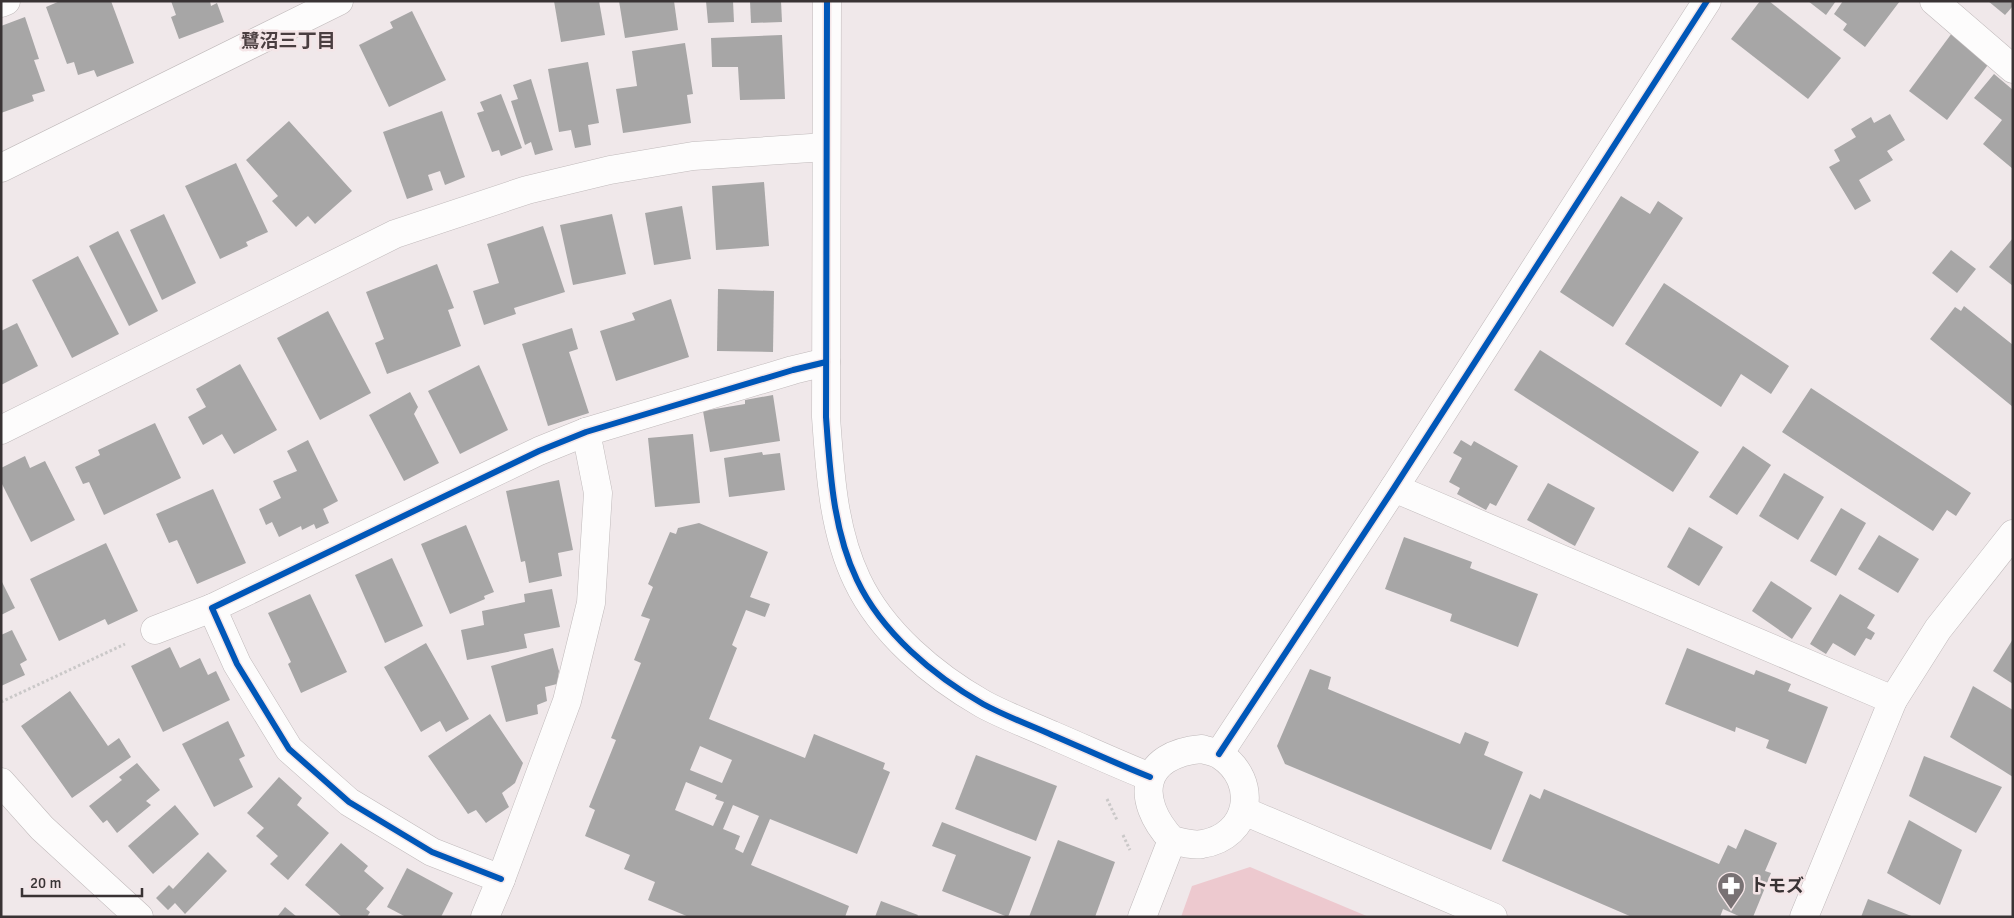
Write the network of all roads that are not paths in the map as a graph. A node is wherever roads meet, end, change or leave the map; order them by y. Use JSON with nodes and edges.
{"nodes":[{"id":1,"x":6,"y":1,"type":"edge"},
{"id":2,"x":827,"y":1,"type":"edge"},
{"id":3,"x":1707,"y":1,"type":"edge"},
{"id":4,"x":1934,"y":1,"type":"edge"},
{"id":5,"x":337,"y":2,"type":"edge"},
{"id":6,"x":1,"y":3,"type":"edge"},
{"id":7,"x":2013,"y":69,"type":"edge"},
{"id":8,"x":826,"y":147,"type":"junction"},
{"id":9,"x":1,"y":168,"type":"edge"},
{"id":10,"x":826,"y":362,"type":"junction"},
{"id":11,"x":1,"y":430,"type":"edge"},
{"id":12,"x":586,"y":432,"type":"junction"},
{"id":13,"x":1394,"y":488,"type":"junction"},
{"id":14,"x":2013,"y":534,"type":"edge"},
{"id":15,"x":212,"y":608,"type":"junction"},
{"id":16,"x":155,"y":630,"type":"road end"},
{"id":17,"x":1893,"y":700,"type":"junction"},
{"id":18,"x":1219,"y":754,"type":"junction"},
{"id":19,"x":1150,"y":777,"type":"junction"},
{"id":20,"x":1,"y":782,"type":"edge"},
{"id":21,"x":1244,"y":811,"type":"junction"},
{"id":22,"x":1172,"y":840,"type":"junction"},
{"id":23,"x":501,"y":879,"type":"junction"},
{"id":24,"x":139,"y":917,"type":"edge"},
{"id":25,"x":485,"y":917,"type":"edge"},
{"id":26,"x":1142,"y":917,"type":"edge"},
{"id":27,"x":1493,"y":917,"type":"edge"},
{"id":28,"x":1804,"y":917,"type":"edge"}],
"edges":[{"from":1,"to":6,"type":"street"},
{"from":2,"to":8,"type":"street"},
{"from":3,"to":13,"type":"street"},
{"from":4,"to":7,"type":"street"},
{"from":5,"to":9,"type":"street"},
{"from":8,"to":10,"type":"street"},
{"from":8,"to":11,"type":"street"},
{"from":10,"to":12,"type":"street"},
{"from":10,"to":19,"type":"street"},
{"from":12,"to":15,"type":"street"},
{"from":12,"to":23,"type":"street"},
{"from":13,"to":17,"type":"street"},
{"from":13,"to":18,"type":"street"},
{"from":14,"to":17,"type":"street"},
{"from":15,"to":16,"type":"street"},
{"from":15,"to":23,"type":"street"},
{"from":17,"to":28,"type":"street"},
{"from":18,"to":19,"type":"street"},
{"from":18,"to":21,"type":"street"},
{"from":19,"to":22,"type":"street"},
{"from":20,"to":24,"type":"street"},
{"from":21,"to":22,"type":"street"},
{"from":21,"to":27,"type":"street"},
{"from":22,"to":26,"type":"street"},
{"from":23,"to":25,"type":"street"}]}
